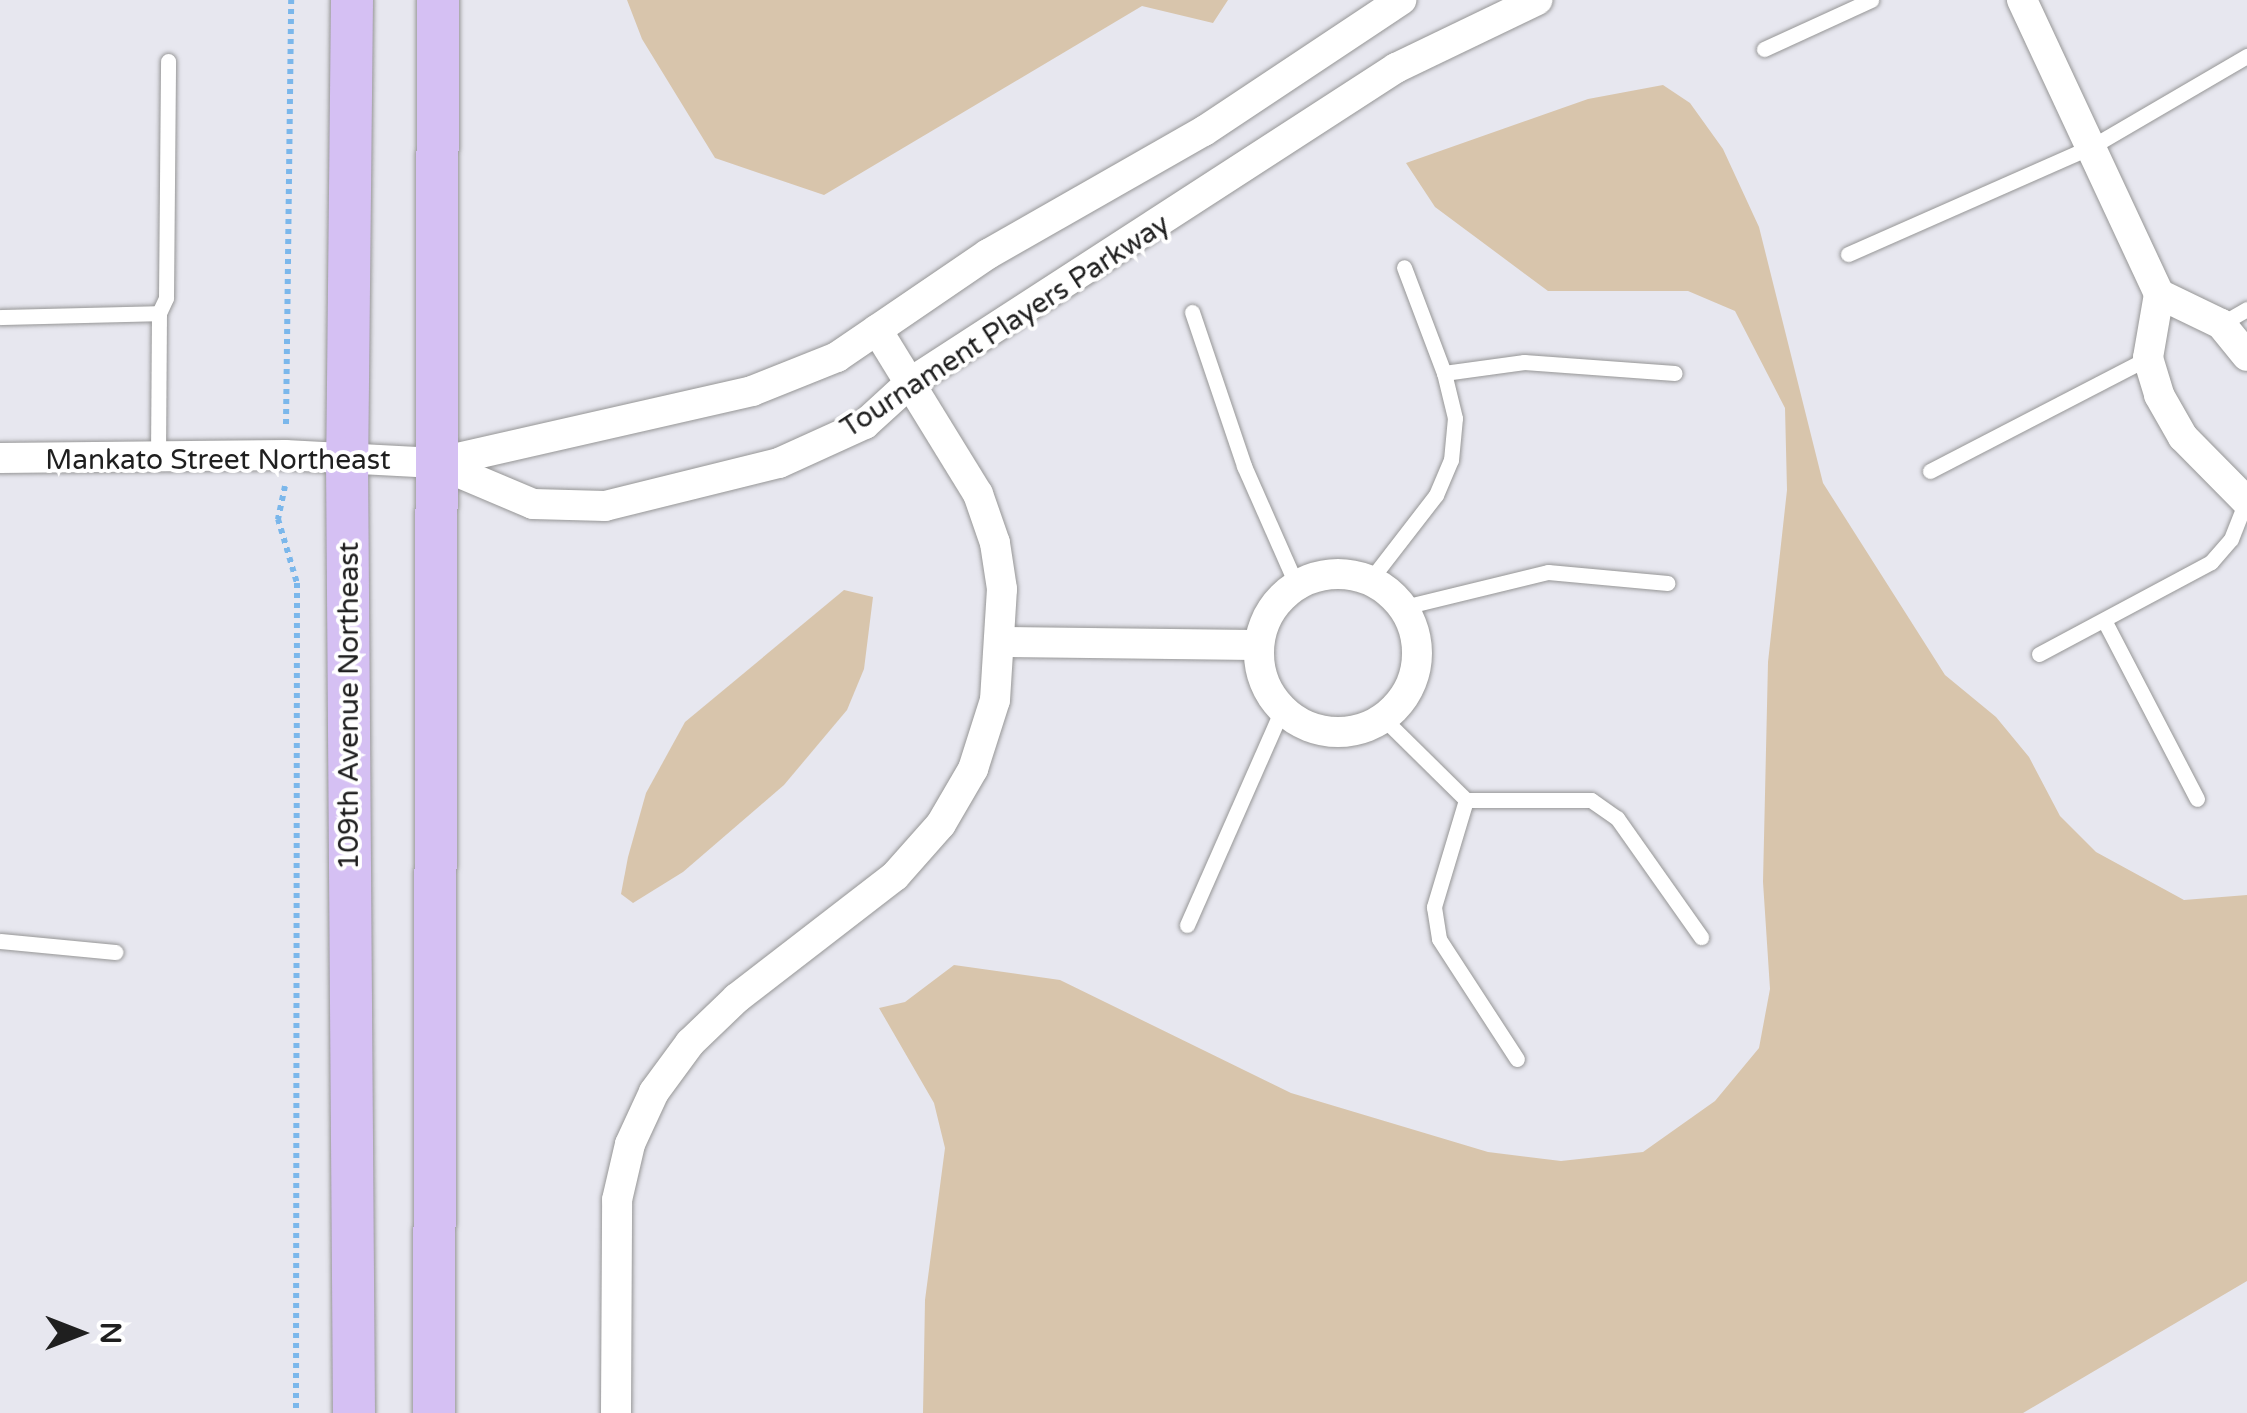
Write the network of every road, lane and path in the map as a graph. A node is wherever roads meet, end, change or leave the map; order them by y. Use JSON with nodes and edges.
{"nodes":[{"id":1,"x":290,"y":0,"type":"edge"},
{"id":2,"x":352,"y":0,"type":"edge"},
{"id":3,"x":438,"y":0,"type":"edge"},
{"id":4,"x":1401,"y":0,"type":"edge"},
{"id":5,"x":1537,"y":0,"type":"edge"},
{"id":6,"x":1871,"y":0,"type":"edge"},
{"id":7,"x":2022,"y":0,"type":"edge"},
{"id":8,"x":1764,"y":48,"type":"dead end"},
{"id":9,"x":2247,"y":56,"type":"edge"},
{"id":10,"x":168,"y":61,"type":"dead end"},
{"id":11,"x":2091,"y":146,"type":"junction"},
{"id":12,"x":1848,"y":254,"type":"dead end"},
{"id":13,"x":1404,"y":267,"type":"dead end"},
{"id":14,"x":2158,"y":294,"type":"junction"},
{"id":15,"x":1192,"y":312,"type":"dead end"},
{"id":16,"x":159,"y":313,"type":"junction"},
{"id":17,"x":0,"y":316,"type":"edge"},
{"id":18,"x":2234,"y":317,"type":"edge"},
{"id":19,"x":877,"y":330,"type":"junction"},
{"id":20,"x":2247,"y":356,"type":"edge"},
{"id":21,"x":2148,"y":358,"type":"junction"},
{"id":22,"x":1444,"y":373,"type":"junction"},
{"id":23,"x":1674,"y":373,"type":"dead end"},
{"id":24,"x":910,"y":382,"type":"junction"},
{"id":25,"x":286,"y":408,"type":"dead end"},
{"id":26,"x":0,"y":458,"type":"edge"},
{"id":27,"x":158,"y":458,"type":"junction"},
{"id":28,"x":347,"y":458,"type":"junction"},
{"id":29,"x":436,"y":462,"type":"junction"},
{"id":30,"x":1930,"y":472,"type":"dead end"},
{"id":31,"x":284,"y":492,"type":"dead end"},
{"id":32,"x":2246,"y":502,"type":"edge"},
{"id":33,"x":1370,"y":579,"type":"junction"},
{"id":34,"x":1667,"y":583,"type":"dead end"},
{"id":35,"x":1296,"y":584,"type":"junction"},
{"id":36,"x":1404,"y":607,"type":"junction"},
{"id":37,"x":2106,"y":624,"type":"junction"},
{"id":38,"x":1001,"y":642,"type":"junction"},
{"id":39,"x":1258,"y":645,"type":"junction"},
{"id":40,"x":2040,"y":654,"type":"dead end"},
{"id":41,"x":1282,"y":710,"type":"junction"},
{"id":42,"x":1384,"y":719,"type":"junction"},
{"id":43,"x":1466,"y":800,"type":"junction"},
{"id":44,"x":2196,"y":800,"type":"dead end"},
{"id":45,"x":1187,"y":926,"type":"dead end"},
{"id":46,"x":1701,"y":937,"type":"dead end"},
{"id":47,"x":0,"y":941,"type":"edge"},
{"id":48,"x":115,"y":952,"type":"dead end"},
{"id":49,"x":1517,"y":1059,"type":"dead end"},
{"id":50,"x":296,"y":1413,"type":"edge"},
{"id":51,"x":354,"y":1413,"type":"edge"},
{"id":52,"x":434,"y":1413,"type":"edge"},
{"id":53,"x":616,"y":1413,"type":"edge"}],
"edges":[{"from":1,"to":25,"type":"path"},
{"from":2,"to":28,"type":"main road","name":"109th Avenue Northeast"},
{"from":3,"to":29,"type":"main road"},
{"from":4,"to":19,"type":"street"},
{"from":5,"to":24,"type":"street","name":"Tournament Players Parkway"},
{"from":6,"to":8,"type":"lane"},
{"from":7,"to":11,"type":"street"},
{"from":9,"to":11,"type":"lane"},
{"from":10,"to":16,"type":"lane"},
{"from":11,"to":12,"type":"lane"},
{"from":11,"to":14,"type":"street"},
{"from":13,"to":22,"type":"lane"},
{"from":14,"to":18,"type":"street"},
{"from":14,"to":21,"type":"street"},
{"from":15,"to":35,"type":"lane"},
{"from":16,"to":17,"type":"lane"},
{"from":16,"to":27,"type":"lane"},
{"from":18,"to":20,"type":"street"},
{"from":19,"to":24,"type":"street"},
{"from":19,"to":29,"type":"street"},
{"from":21,"to":30,"type":"lane"},
{"from":21,"to":32,"type":"street"},
{"from":22,"to":23,"type":"lane"},
{"from":22,"to":33,"type":"lane"},
{"from":24,"to":29,"type":"street","name":"Tournament Players Parkway"},
{"from":24,"to":38,"type":"street"},
{"from":26,"to":27,"type":"street","name":"Mankato Street Northeast"},
{"from":27,"to":28,"type":"street","name":"Mankato Street Northeast"},
{"from":28,"to":29,"type":"street","name":"Mankato Street Northeast"},
{"from":28,"to":51,"type":"main road","name":"109th Avenue Northeast"},
{"from":29,"to":52,"type":"main road"},
{"from":31,"to":50,"type":"path"},
{"from":32,"to":37,"type":"lane"},
{"from":33,"to":35,"type":"street"},
{"from":33,"to":36,"type":"street"},
{"from":34,"to":36,"type":"lane"},
{"from":35,"to":39,"type":"street"},
{"from":36,"to":42,"type":"street"},
{"from":37,"to":40,"type":"lane"},
{"from":37,"to":44,"type":"lane"},
{"from":38,"to":39,"type":"street"},
{"from":38,"to":53,"type":"street"},
{"from":39,"to":41,"type":"street"},
{"from":41,"to":42,"type":"street"},
{"from":41,"to":45,"type":"lane"},
{"from":42,"to":43,"type":"lane"},
{"from":43,"to":46,"type":"lane"},
{"from":43,"to":49,"type":"lane"},
{"from":47,"to":48,"type":"lane"}]}
